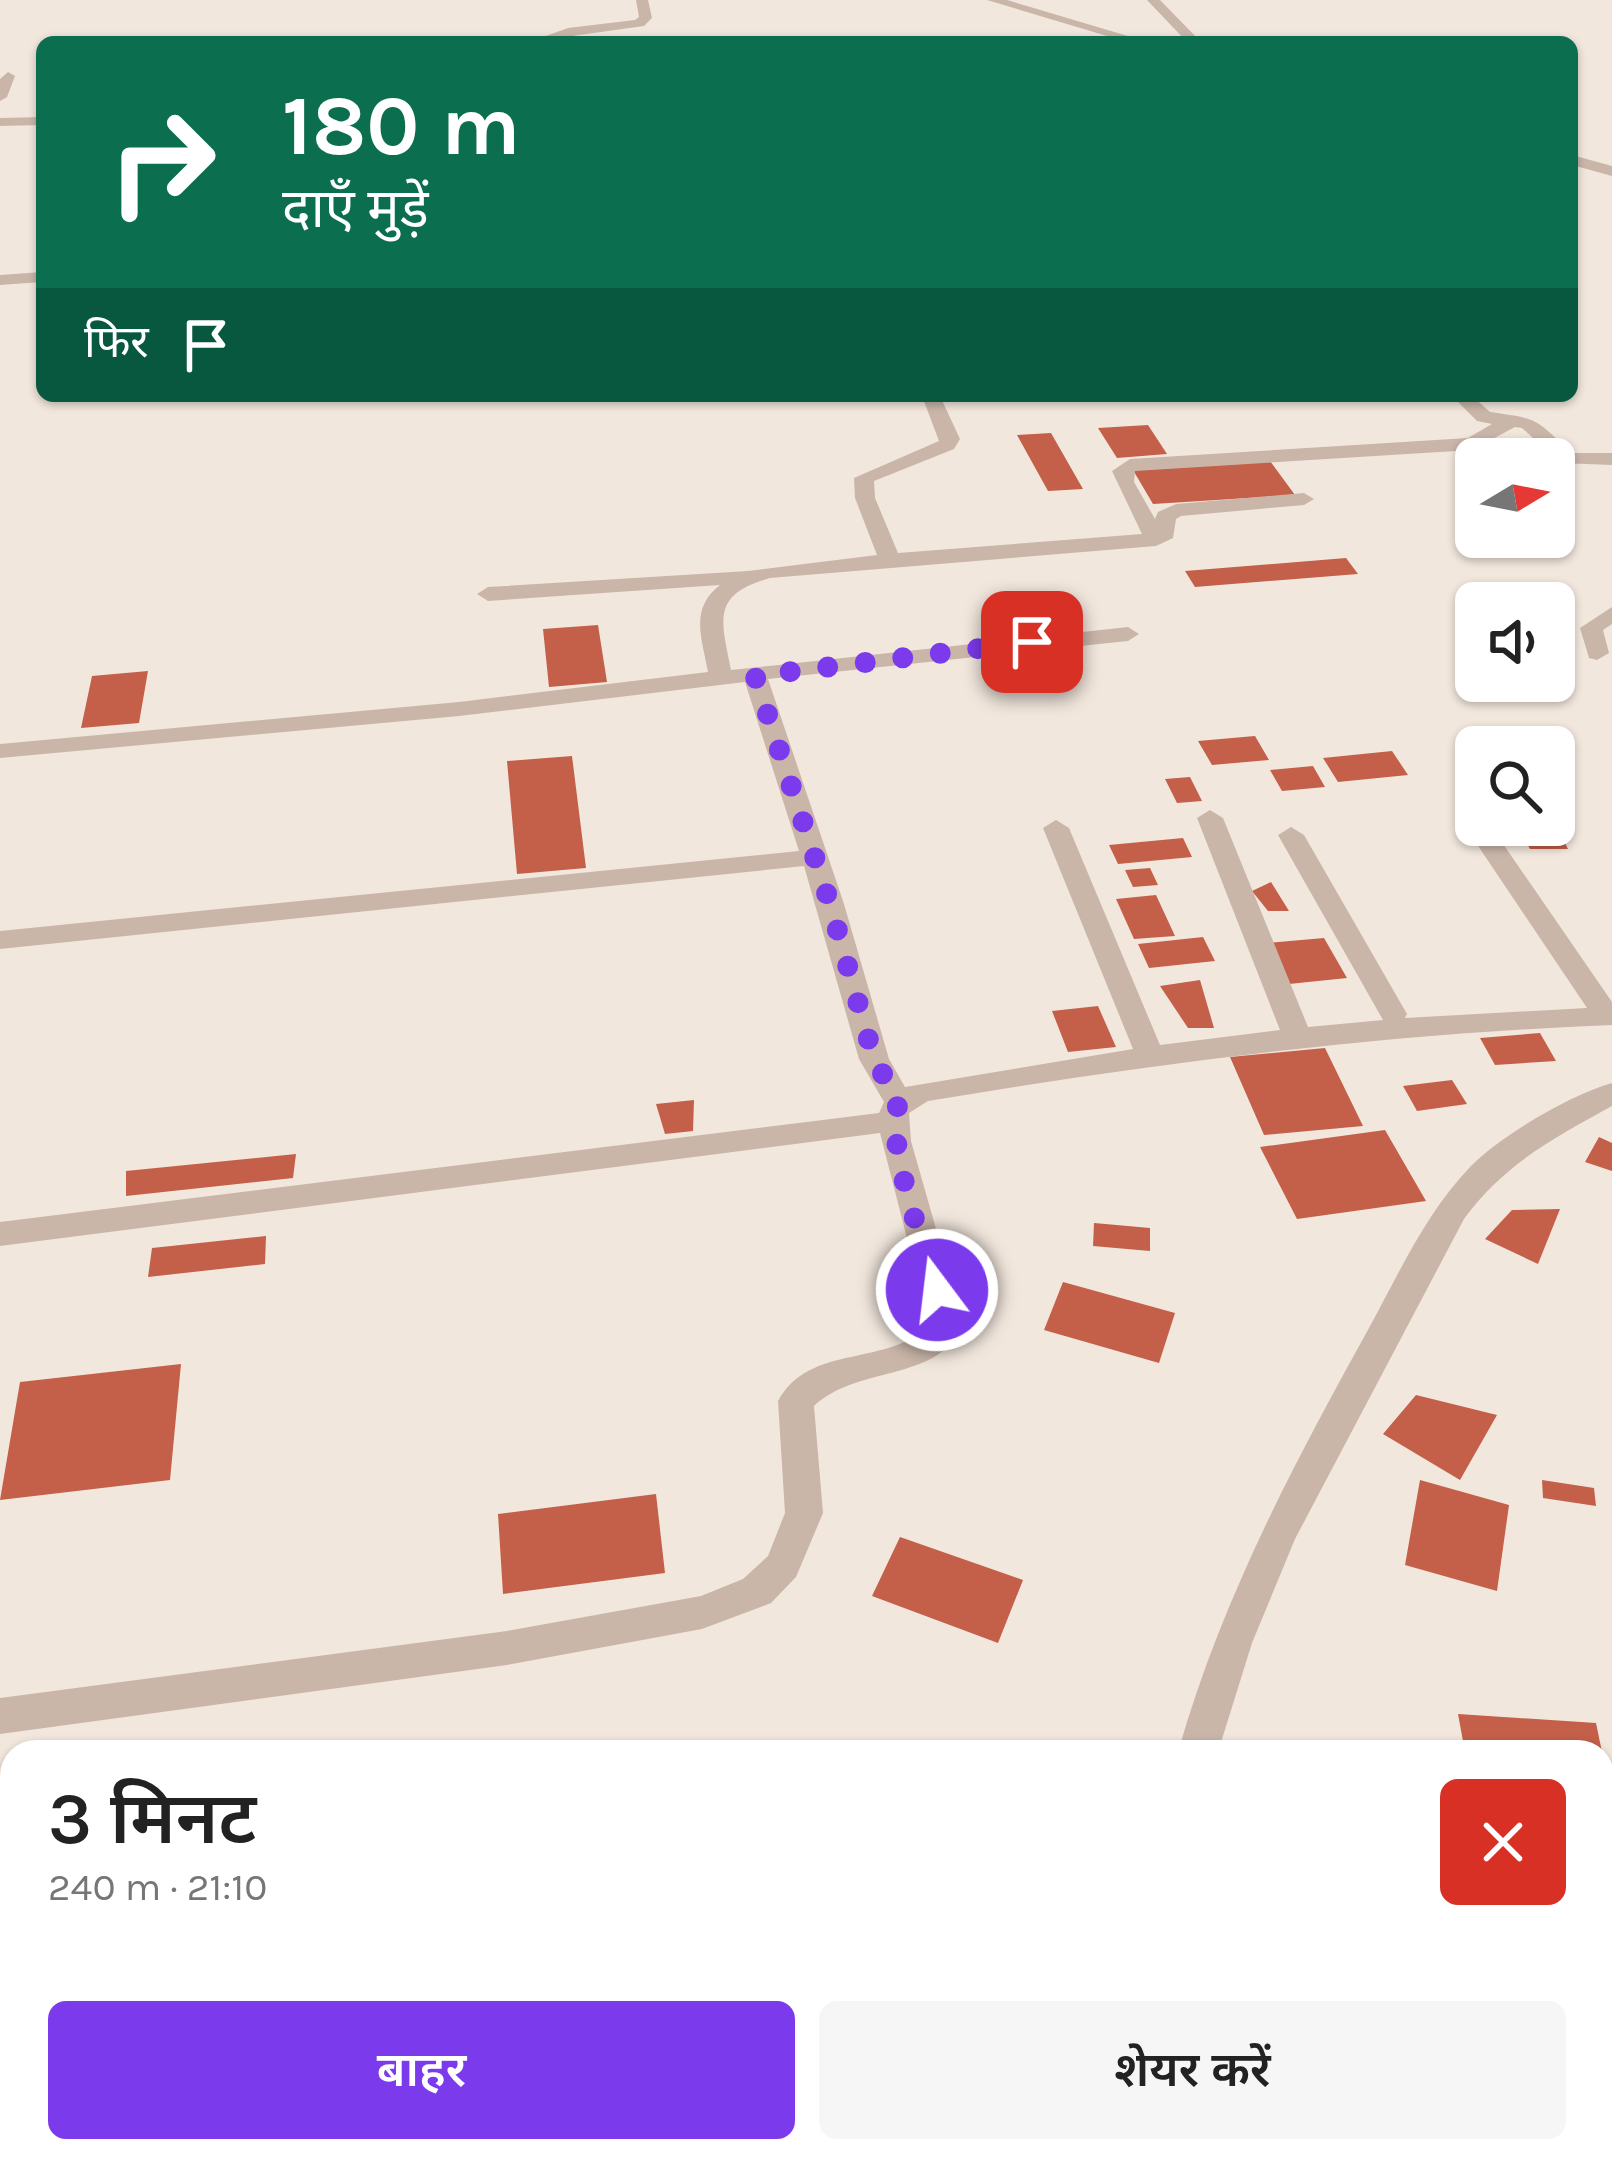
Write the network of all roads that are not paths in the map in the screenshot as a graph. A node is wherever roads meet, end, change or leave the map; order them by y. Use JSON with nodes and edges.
{"nodes":[{"id":1,"x":642,"y":0,"type":"edge"},
{"id":2,"x":993,"y":0,"type":"edge"},
{"id":3,"x":1153,"y":0,"type":"edge"},
{"id":4,"x":627,"y":26,"type":"junction"},
{"id":5,"x":554,"y":36,"type":"edge"},
{"id":6,"x":626,"y":36,"type":"edge"},
{"id":7,"x":1121,"y":36,"type":"edge"},
{"id":8,"x":1188,"y":36,"type":"edge"},
{"id":9,"x":8,"y":76,"type":"dead end"},
{"id":10,"x":0,"y":97,"type":"edge"},
{"id":11,"x":36,"y":121,"type":"edge"},
{"id":12,"x":0,"y":122,"type":"edge"},
{"id":13,"x":1578,"y":162,"type":"edge"},
{"id":14,"x":1612,"y":171,"type":"edge"},
{"id":15,"x":1592,"y":183,"type":"dead end"},
{"id":16,"x":1612,"y":183,"type":"edge"},
{"id":17,"x":36,"y":277,"type":"edge"},
{"id":18,"x":0,"y":280,"type":"edge"},
{"id":19,"x":935,"y":402,"type":"edge"},
{"id":20,"x":1467,"y":402,"type":"edge"},
{"id":21,"x":1516,"y":418,"type":"junction"},
{"id":22,"x":1612,"y":459,"type":"edge"},
{"id":23,"x":1304,"y":499,"type":"dead end"},
{"id":24,"x":1156,"y":540,"type":"junction"},
{"id":25,"x":890,"y":560,"type":"junction"},
{"id":26,"x":752,"y":577,"type":"junction"},
{"id":27,"x":488,"y":594,"type":"dead end"},
{"id":28,"x":1612,"y":614,"type":"edge"},
{"id":29,"x":1128,"y":634,"type":"dead end"},
{"id":30,"x":1597,"y":653,"type":"dead end"},
{"id":31,"x":755,"y":676,"type":"junction"},
{"id":32,"x":721,"y":681,"type":"junction"},
{"id":33,"x":0,"y":751,"type":"edge"},
{"id":34,"x":1210,"y":818,"type":"dead end"},
{"id":35,"x":1056,"y":828,"type":"dead end"},
{"id":36,"x":1291,"y":836,"type":"dead end"},
{"id":37,"x":1492,"y":846,"type":"edge"},
{"id":38,"x":814,"y":857,"type":"junction"},
{"id":39,"x":0,"y":940,"type":"edge"},
{"id":40,"x":1393,"y":1014,"type":"dead end"},
{"id":41,"x":1609,"y":1016,"type":"edge"},
{"id":42,"x":1298,"y":1038,"type":"junction"},
{"id":43,"x":1149,"y":1054,"type":"junction"},
{"id":44,"x":1612,"y":1094,"type":"edge"},
{"id":45,"x":897,"y":1111,"type":"junction"},
{"id":46,"x":0,"y":1234,"type":"edge"},
{"id":47,"x":0,"y":1716,"type":"edge"},
{"id":48,"x":1202,"y":1740,"type":"edge"}],
"edges":[{"from":1,"to":4,"type":"street"},
{"from":2,"to":7,"type":"street"},
{"from":3,"to":8,"type":"street"},
{"from":4,"to":5,"type":"street"},
{"from":4,"to":6,"type":"street"},
{"from":9,"to":10,"type":"street"},
{"from":11,"to":12,"type":"street"},
{"from":13,"to":14,"type":"street"},
{"from":15,"to":16,"type":"street"},
{"from":17,"to":18,"type":"street"},
{"from":19,"to":25,"type":"street"},
{"from":20,"to":21,"type":"street"},
{"from":21,"to":22,"type":"street"},
{"from":21,"to":24,"type":"street"},
{"from":23,"to":24,"type":"street"},
{"from":24,"to":25,"type":"street"},
{"from":25,"to":26,"type":"street"},
{"from":26,"to":27,"type":"street"},
{"from":26,"to":32,"type":"street"},
{"from":28,"to":30,"type":"street"},
{"from":29,"to":31,"type":"street"},
{"from":31,"to":32,"type":"street"},
{"from":31,"to":38,"type":"street"},
{"from":32,"to":33,"type":"street"},
{"from":34,"to":42,"type":"street"},
{"from":35,"to":43,"type":"street"},
{"from":36,"to":40,"type":"street"},
{"from":37,"to":41,"type":"street"},
{"from":38,"to":39,"type":"street"},
{"from":38,"to":45,"type":"street"},
{"from":41,"to":42,"type":"street"},
{"from":42,"to":43,"type":"street"},
{"from":43,"to":45,"type":"street"},
{"from":44,"to":48,"type":"street"},
{"from":45,"to":46,"type":"street"},
{"from":45,"to":47,"type":"street"}]}
